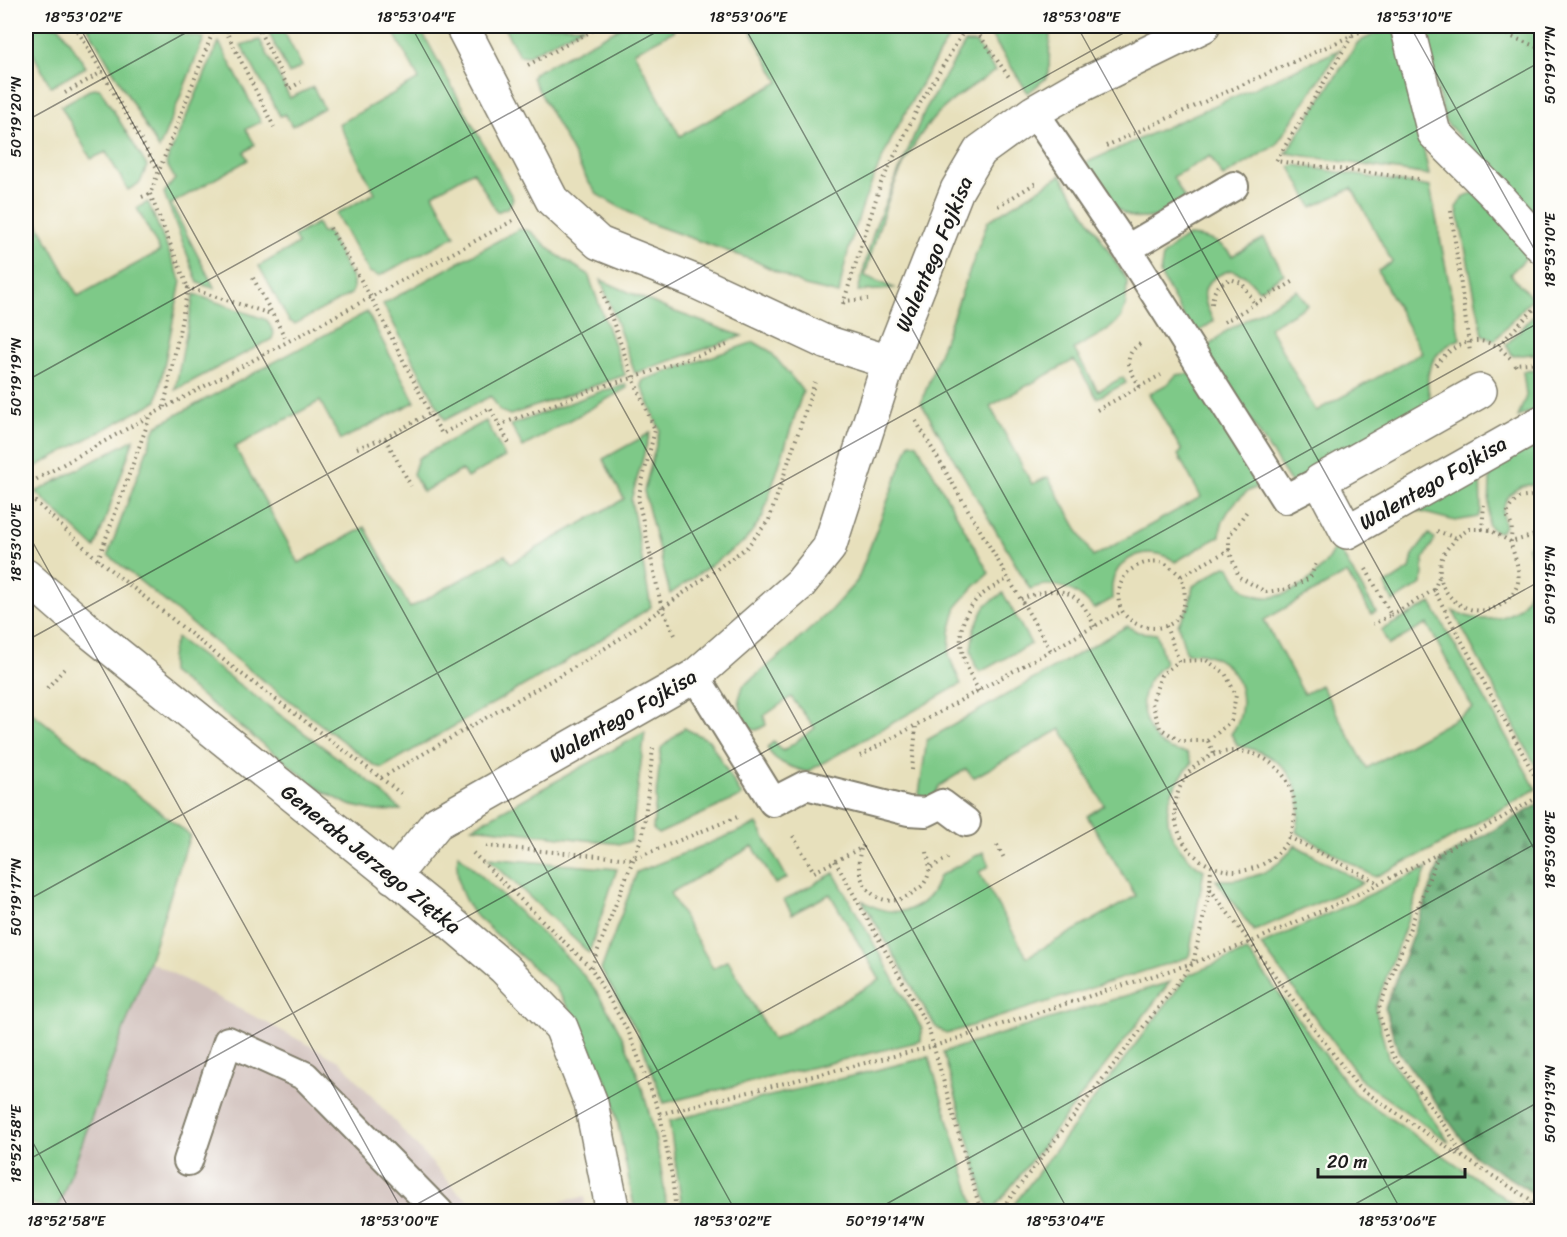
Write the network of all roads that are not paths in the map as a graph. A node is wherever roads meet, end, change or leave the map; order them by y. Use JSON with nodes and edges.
{"nodes":[{"id":1,"x":462,"y":26,"type":"edge"},
{"id":2,"x":1203,"y":26,"type":"edge"},
{"id":3,"x":1407,"y":26,"type":"edge"},
{"id":4,"x":1034,"y":112,"type":"junction"},
{"id":5,"x":1234,"y":186,"type":"dead end"},
{"id":6,"x":1542,"y":247,"type":"edge"},
{"id":7,"x":1127,"y":249,"type":"junction"},
{"id":8,"x":889,"y":362,"type":"junction"},
{"id":9,"x":1480,"y":392,"type":"road end"},
{"id":10,"x":1542,"y":422,"type":"edge"},
{"id":11,"x":1320,"y":481,"type":"junction"},
{"id":12,"x":26,"y":576,"type":"edge"},
{"id":13,"x":695,"y":675,"type":"junction"},
{"id":14,"x":966,"y":822,"type":"dead end"},
{"id":15,"x":393,"y":877,"type":"junction"},
{"id":16,"x":189,"y":1161,"type":"dead end"},
{"id":17,"x":439,"y":1212,"type":"edge"},
{"id":18,"x":613,"y":1212,"type":"edge"}],
"edges":[{"from":1,"to":8,"type":"street"},
{"from":2,"to":4,"type":"street","name":"Walentego Fojkisa"},
{"from":3,"to":6,"type":"street"},
{"from":4,"to":7,"type":"lane"},
{"from":4,"to":8,"type":"street","name":"Walentego Fojkisa"},
{"from":5,"to":7,"type":"lane"},
{"from":7,"to":11,"type":"lane"},
{"from":8,"to":13,"type":"street","name":"Walentego Fojkisa"},
{"from":9,"to":11,"type":"street"},
{"from":10,"to":11,"type":"street","name":"Walentego Fojkisa"},
{"from":12,"to":15,"type":"street","name":"Generała Jerzego Ziętka"},
{"from":13,"to":14,"type":"lane"},
{"from":13,"to":15,"type":"street","name":"Walentego Fojkisa"},
{"from":15,"to":18,"type":"street","name":"Generała Jerzego Ziętka"},
{"from":16,"to":17,"type":"lane"}]}
